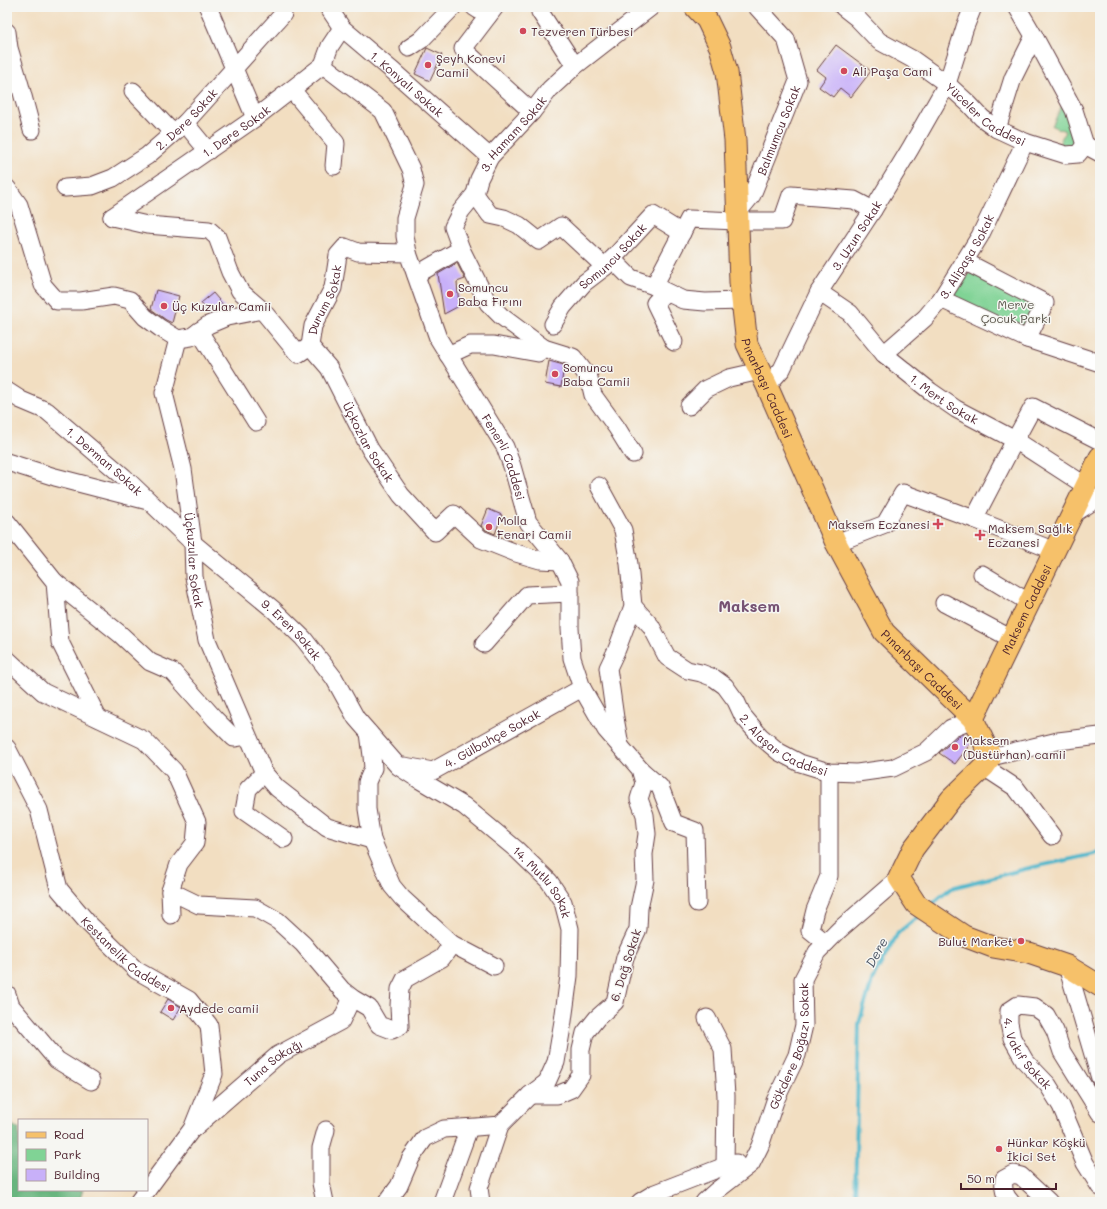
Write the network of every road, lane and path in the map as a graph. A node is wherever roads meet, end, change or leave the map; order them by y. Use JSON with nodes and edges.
{"nodes":[{"id":1,"x":208,"y":7,"type":"edge"},
{"id":2,"x":328,"y":7,"type":"edge"},
{"id":3,"x":453,"y":7,"type":"edge"},
{"id":4,"x":474,"y":7,"type":"edge"},
{"id":5,"x":651,"y":7,"type":"edge"},
{"id":6,"x":695,"y":7,"type":"edge"},
{"id":7,"x":757,"y":7,"type":"edge"},
{"id":8,"x":843,"y":7,"type":"edge"},
{"id":9,"x":973,"y":7,"type":"edge"},
{"id":10,"x":1017,"y":7,"type":"edge"},
{"id":11,"x":492,"y":12,"type":"edge"},
{"id":12,"x":540,"y":12,"type":"dead end"},
{"id":13,"x":283,"y":14,"type":"dead end"},
{"id":14,"x":342,"y":28,"type":"junction"},
{"id":15,"x":7,"y":32,"type":"edge"},
{"id":16,"x":1034,"y":36,"type":"junction"},
{"id":17,"x":409,"y":48,"type":"dead end"},
{"id":18,"x":323,"y":65,"type":"junction"},
{"id":19,"x":575,"y":66,"type":"junction"},
{"id":20,"x":234,"y":68,"type":"junction"},
{"id":21,"x":947,"y":84,"type":"junction"},
{"id":22,"x":292,"y":90,"type":"junction"},
{"id":23,"x":133,"y":91,"type":"dead end"},
{"id":24,"x":532,"y":112,"type":"junction"},
{"id":25,"x":255,"y":118,"type":"junction"},
{"id":26,"x":179,"y":128,"type":"junction"},
{"id":27,"x":997,"y":129,"type":"junction"},
{"id":28,"x":32,"y":130,"type":"dead end"},
{"id":29,"x":1025,"y":142,"type":"junction"},
{"id":30,"x":1093,"y":149,"type":"edge"},
{"id":31,"x":208,"y":151,"type":"junction"},
{"id":32,"x":490,"y":157,"type":"junction"},
{"id":33,"x":334,"y":166,"type":"dead end"},
{"id":34,"x":7,"y":188,"type":"edge"},
{"id":35,"x":65,"y":188,"type":"dead end"},
{"id":36,"x":475,"y":194,"type":"junction"},
{"id":37,"x":873,"y":210,"type":"junction"},
{"id":38,"x":737,"y":216,"type":"junction"},
{"id":39,"x":682,"y":233,"type":"junction"},
{"id":40,"x":461,"y":249,"type":"junction"},
{"id":41,"x":408,"y":253,"type":"junction"},
{"id":42,"x":964,"y":261,"type":"junction"},
{"id":43,"x":608,"y":263,"type":"junction"},
{"id":44,"x":416,"y":275,"type":"junction"},
{"id":45,"x":659,"y":289,"type":"junction"},
{"id":46,"x":819,"y":292,"type":"junction"},
{"id":47,"x":941,"y":299,"type":"junction"},
{"id":48,"x":742,"y":301,"type":"junction"},
{"id":49,"x":262,"y":310,"type":"junction"},
{"id":50,"x":553,"y":324,"type":"dead end"},
{"id":51,"x":204,"y":328,"type":"junction"},
{"id":52,"x":178,"y":339,"type":"junction"},
{"id":53,"x":1027,"y":339,"type":"junction"},
{"id":54,"x":674,"y":342,"type":"dead end"},
{"id":55,"x":310,"y":346,"type":"junction"},
{"id":56,"x":544,"y":348,"type":"junction"},
{"id":57,"x":884,"y":354,"type":"junction"},
{"id":58,"x":448,"y":355,"type":"junction"},
{"id":59,"x":1100,"y":363,"type":"edge"},
{"id":60,"x":764,"y":379,"type":"junction"},
{"id":61,"x":7,"y":391,"type":"edge"},
{"id":62,"x":689,"y":406,"type":"dead end"},
{"id":63,"x":256,"y":422,"type":"dead end"},
{"id":64,"x":1015,"y":440,"type":"junction"},
{"id":65,"x":1100,"y":441,"type":"edge"},
{"id":66,"x":633,"y":454,"type":"dead end"},
{"id":67,"x":1100,"y":457,"type":"edge"},
{"id":68,"x":7,"y":462,"type":"edge"},
{"id":69,"x":599,"y":486,"type":"dead end"},
{"id":70,"x":1093,"y":492,"type":"edge"},
{"id":71,"x":148,"y":501,"type":"junction"},
{"id":72,"x":974,"y":519,"type":"junction"},
{"id":73,"x":7,"y":522,"type":"edge"},
{"id":74,"x":836,"y":542,"type":"junction"},
{"id":75,"x":193,"y":543,"type":"junction"},
{"id":76,"x":1055,"y":551,"type":"junction"},
{"id":77,"x":560,"y":561,"type":"junction"},
{"id":78,"x":982,"y":574,"type":"dead end"},
{"id":79,"x":55,"y":582,"type":"junction"},
{"id":80,"x":570,"y":593,"type":"junction"},
{"id":81,"x":944,"y":603,"type":"dead end"},
{"id":82,"x":1030,"y":603,"type":"junction"},
{"id":83,"x":633,"y":606,"type":"junction"},
{"id":84,"x":1012,"y":640,"type":"junction"},
{"id":85,"x":484,"y":644,"type":"dead end"},
{"id":86,"x":7,"y":659,"type":"edge"},
{"id":87,"x":582,"y":688,"type":"junction"},
{"id":88,"x":98,"y":718,"type":"junction"},
{"id":89,"x":973,"y":719,"type":"junction"},
{"id":90,"x":369,"y":733,"type":"junction"},
{"id":91,"x":247,"y":736,"type":"junction"},
{"id":92,"x":1100,"y":736,"type":"edge"},
{"id":93,"x":620,"y":745,"type":"junction"},
{"id":94,"x":7,"y":748,"type":"edge"},
{"id":95,"x":988,"y":762,"type":"junction"},
{"id":96,"x":398,"y":766,"type":"junction"},
{"id":97,"x":641,"y":770,"type":"junction"},
{"id":98,"x":829,"y":772,"type":"junction"},
{"id":99,"x":264,"y":773,"type":"junction"},
{"id":100,"x":1052,"y":836,"type":"dead end"},
{"id":101,"x":284,"y":839,"type":"dead end"},
{"id":102,"x":372,"y":840,"type":"junction"},
{"id":103,"x":899,"y":878,"type":"junction"},
{"id":104,"x":170,"y":891,"type":"junction"},
{"id":105,"x":697,"y":903,"type":"dead end"},
{"id":106,"x":171,"y":915,"type":"dead end"},
{"id":107,"x":826,"y":943,"type":"junction"},
{"id":108,"x":452,"y":944,"type":"junction"},
{"id":109,"x":494,"y":966,"type":"dead end"},
{"id":110,"x":1067,"y":966,"type":"junction"},
{"id":111,"x":1100,"y":986,"type":"edge"},
{"id":112,"x":7,"y":994,"type":"edge"},
{"id":113,"x":352,"y":998,"type":"junction"},
{"id":114,"x":707,"y":1018,"type":"dead end"},
{"id":115,"x":1100,"y":1078,"type":"edge"},
{"id":116,"x":91,"y":1081,"type":"dead end"},
{"id":117,"x":530,"y":1095,"type":"junction"},
{"id":118,"x":1100,"y":1113,"type":"edge"},
{"id":119,"x":500,"y":1125,"type":"junction"},
{"id":120,"x":469,"y":1128,"type":"junction"},
{"id":121,"x":192,"y":1130,"type":"junction"},
{"id":122,"x":326,"y":1130,"type":"dead end"},
{"id":123,"x":760,"y":1146,"type":"junction"},
{"id":124,"x":725,"y":1166,"type":"junction"},
{"id":125,"x":1100,"y":1187,"type":"edge"},
{"id":126,"x":148,"y":1189,"type":"edge"},
{"id":127,"x":146,"y":1191,"type":"edge"},
{"id":128,"x":138,"y":1202,"type":"edge"},
{"id":129,"x":326,"y":1202,"type":"edge"},
{"id":130,"x":387,"y":1202,"type":"edge"},
{"id":131,"x":442,"y":1202,"type":"edge"},
{"id":132,"x":481,"y":1202,"type":"edge"},
{"id":133,"x":640,"y":1202,"type":"edge"},
{"id":134,"x":704,"y":1202,"type":"edge"},
{"id":135,"x":1011,"y":1202,"type":"edge"},
{"id":136,"x":1049,"y":1202,"type":"edge"}],
"edges":[{"from":1,"to":20,"type":"street"},
{"from":2,"to":14,"type":"street","name":"1. Konyalı Sokak"},
{"from":3,"to":17,"type":"street"},
{"from":4,"to":11,"type":"street"},
{"from":5,"to":19,"type":"street","name":"3. Hamam Sokak"},
{"from":6,"to":38,"type":"main road","name":"Pınarbaşı Caddesi"},
{"from":7,"to":38,"type":"street","name":"Balmumcu Sokak"},
{"from":8,"to":21,"type":"street","name":"Yüceler Caddesi"},
{"from":9,"to":21,"type":"street","name":"3. Uzun Sokak"},
{"from":10,"to":16,"type":"street"},
{"from":11,"to":24,"type":"street"},
{"from":12,"to":19,"type":"street"},
{"from":13,"to":20,"type":"street","name":"2. Dere Sokak"},
{"from":14,"to":18,"type":"street"},
{"from":14,"to":32,"type":"street","name":"1. Konyalı Sokak"},
{"from":15,"to":28,"type":"street"},
{"from":16,"to":27,"type":"street"},
{"from":16,"to":30,"type":"street"},
{"from":18,"to":22,"type":"street","name":"1. Dere Sokak"},
{"from":18,"to":41,"type":"street"},
{"from":19,"to":24,"type":"street","name":"3. Hamam Sokak"},
{"from":20,"to":25,"type":"street"},
{"from":20,"to":26,"type":"street","name":"2. Dere Sokak"},
{"from":21,"to":27,"type":"street","name":"Yüceler Caddesi"},
{"from":21,"to":37,"type":"street","name":"3. Uzun Sokak"},
{"from":22,"to":25,"type":"street","name":"1. Dere Sokak"},
{"from":22,"to":33,"type":"street"},
{"from":23,"to":26,"type":"street"},
{"from":24,"to":32,"type":"street","name":"3. Hamam Sokak"},
{"from":25,"to":31,"type":"street","name":"1. Dere Sokak"},
{"from":26,"to":31,"type":"street"},
{"from":26,"to":35,"type":"street","name":"2. Dere Sokak"},
{"from":27,"to":29,"type":"street","name":"Yüceler Caddesi"},
{"from":29,"to":30,"type":"street","name":"Yüceler Caddesi"},
{"from":29,"to":42,"type":"street","name":"3. Alipaşa Sokak"},
{"from":31,"to":49,"type":"street","name":"1. Dere Sokak"},
{"from":32,"to":36,"type":"street","name":"3. Hamam Sokak"},
{"from":34,"to":52,"type":"street"},
{"from":36,"to":40,"type":"street","name":"3. Hamam Sokak"},
{"from":36,"to":43,"type":"street"},
{"from":37,"to":38,"type":"street"},
{"from":37,"to":46,"type":"street","name":"3. Uzun Sokak"},
{"from":38,"to":39,"type":"street"},
{"from":38,"to":48,"type":"main road","name":"Pınarbaşı Caddesi"},
{"from":39,"to":43,"type":"street","name":"Somuncu Sokak"},
{"from":39,"to":45,"type":"street"},
{"from":40,"to":44,"type":"street"},
{"from":40,"to":56,"type":"street"},
{"from":41,"to":44,"type":"street"},
{"from":41,"to":55,"type":"street","name":"Durum Sokak"},
{"from":42,"to":47,"type":"street","name":"3. Alipaşa Sokak"},
{"from":42,"to":53,"type":"street"},
{"from":43,"to":45,"type":"street"},
{"from":43,"to":50,"type":"street","name":"Somuncu Sokak"},
{"from":44,"to":58,"type":"street","name":"Fenerli Caddesi"},
{"from":45,"to":48,"type":"street"},
{"from":45,"to":54,"type":"street"},
{"from":46,"to":57,"type":"street","name":"1. Mert Sokak"},
{"from":46,"to":60,"type":"street","name":"3. Uzun Sokak"},
{"from":47,"to":53,"type":"street"},
{"from":47,"to":57,"type":"street","name":"3. Alipaşa Sokak"},
{"from":48,"to":60,"type":"main road","name":"Pınarbaşı Caddesi"},
{"from":49,"to":51,"type":"street"},
{"from":49,"to":55,"type":"street"},
{"from":51,"to":52,"type":"street"},
{"from":51,"to":63,"type":"street"},
{"from":52,"to":75,"type":"street","name":"Üçkuzular Sokak"},
{"from":53,"to":59,"type":"street"},
{"from":55,"to":77,"type":"street","name":"Üçkozlar Sokak"},
{"from":56,"to":58,"type":"street"},
{"from":56,"to":66,"type":"street"},
{"from":57,"to":64,"type":"street","name":"1. Mert Sokak"},
{"from":58,"to":77,"type":"street","name":"Fenerli Caddesi"},
{"from":60,"to":62,"type":"street"},
{"from":60,"to":74,"type":"main road","name":"Pınarbaşı Caddesi"},
{"from":61,"to":71,"type":"street","name":"1. Derman Sokak"},
{"from":64,"to":65,"type":"street"},
{"from":64,"to":70,"type":"street","name":"1. Mert Sokak"},
{"from":64,"to":72,"type":"street"},
{"from":67,"to":70,"type":"main road","name":"Maksem Caddesi"},
{"from":68,"to":71,"type":"street"},
{"from":69,"to":83,"type":"street"},
{"from":70,"to":76,"type":"main road","name":"Maksem Caddesi"},
{"from":71,"to":75,"type":"street","name":"1. Derman Sokak"},
{"from":72,"to":74,"type":"street"},
{"from":72,"to":76,"type":"street"},
{"from":73,"to":79,"type":"street"},
{"from":74,"to":89,"type":"main road","name":"Pınarbaşı Caddesi"},
{"from":75,"to":90,"type":"street","name":"9. Eren Sokak"},
{"from":75,"to":91,"type":"street","name":"Üçkuzular Sokak"},
{"from":76,"to":82,"type":"main road","name":"Maksem Caddesi"},
{"from":77,"to":80,"type":"street","name":"Fenerli Caddesi"},
{"from":78,"to":82,"type":"street"},
{"from":79,"to":88,"type":"street"},
{"from":79,"to":91,"type":"street"},
{"from":80,"to":85,"type":"street"},
{"from":80,"to":87,"type":"street","name":"Fenerli Caddesi"},
{"from":81,"to":84,"type":"street"},
{"from":82,"to":84,"type":"main road","name":"Maksem Caddesi"},
{"from":83,"to":93,"type":"street"},
{"from":83,"to":98,"type":"street","name":"2. Alaşar Caddesi"},
{"from":84,"to":89,"type":"main road","name":"Maksem Caddesi"},
{"from":86,"to":88,"type":"street"},
{"from":87,"to":93,"type":"street","name":"Fenerli Caddesi"},
{"from":87,"to":96,"type":"street","name":"4. Gülbahçe Sokak"},
{"from":88,"to":104,"type":"street"},
{"from":89,"to":95,"type":"main road"},
{"from":89,"to":98,"type":"street","name":"2. Alaşar Caddesi"},
{"from":90,"to":96,"type":"street","name":"14. Mutlu Sokak"},
{"from":90,"to":102,"type":"street"},
{"from":91,"to":99,"type":"street","name":"Üçkuzular Sokak"},
{"from":92,"to":95,"type":"street"},
{"from":93,"to":97,"type":"street"},
{"from":94,"to":121,"type":"street","name":"Kestanelik Caddesi"},
{"from":95,"to":100,"type":"street"},
{"from":95,"to":103,"type":"main road"},
{"from":96,"to":117,"type":"street","name":"14. Mutlu Sokak"},
{"from":97,"to":105,"type":"street"},
{"from":97,"to":117,"type":"street","name":"6. Dağ Sokak"},
{"from":98,"to":107,"type":"street"},
{"from":99,"to":101,"type":"street"},
{"from":99,"to":102,"type":"street","name":"Üçkuzular Sokak"},
{"from":102,"to":108,"type":"street"},
{"from":103,"to":107,"type":"street","name":"Gökdere Boğazı Sokak"},
{"from":103,"to":110,"type":"main road"},
{"from":104,"to":106,"type":"street"},
{"from":104,"to":113,"type":"street"},
{"from":107,"to":123,"type":"street","name":"Gökdere Boğazı Sokak"},
{"from":108,"to":109,"type":"street"},
{"from":108,"to":113,"type":"street"},
{"from":110,"to":111,"type":"main road"},
{"from":110,"to":115,"type":"street"},
{"from":112,"to":116,"type":"street"},
{"from":113,"to":121,"type":"street","name":"Tuna Sokağı"},
{"from":114,"to":124,"type":"street"},
{"from":117,"to":119,"type":"street"},
{"from":118,"to":125,"type":"street","name":"4. Vakıf Sokak"},
{"from":119,"to":120,"type":"street"},
{"from":119,"to":132,"type":"street"},
{"from":120,"to":130,"type":"street"},
{"from":120,"to":131,"type":"street"},
{"from":121,"to":126,"type":"street","name":"Kestanelik Caddesi"},
{"from":122,"to":129,"type":"street"},
{"from":123,"to":124,"type":"street"},
{"from":123,"to":134,"type":"street","name":"Gökdere Boğazı Sokak"},
{"from":124,"to":133,"type":"street"},
{"from":127,"to":128,"type":"street","name":"Kestanelik Caddesi"},
{"from":135,"to":136,"type":"street"}]}
